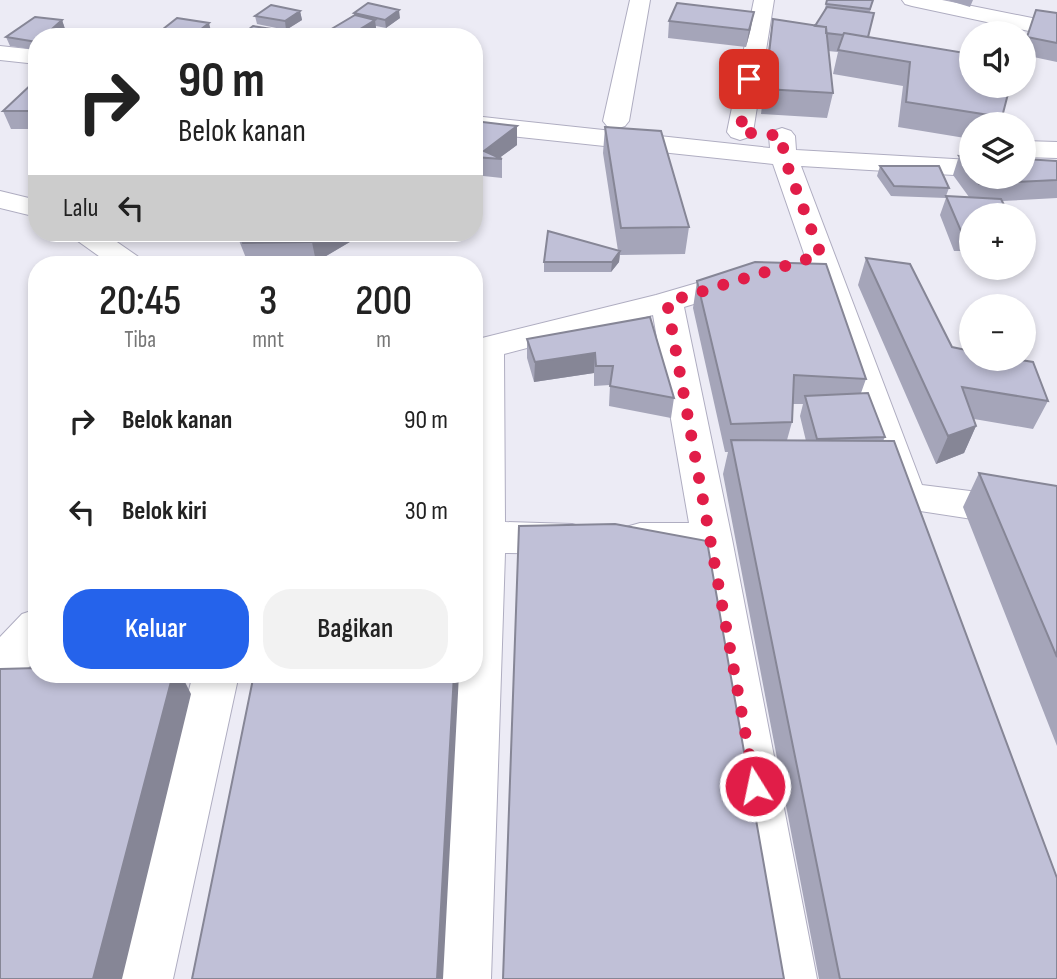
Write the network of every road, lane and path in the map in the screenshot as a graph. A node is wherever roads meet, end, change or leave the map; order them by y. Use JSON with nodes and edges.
{"nodes":[{"id":1,"x":640,"y":0,"type":"edge"},
{"id":2,"x":764,"y":0,"type":"edge"},
{"id":3,"x":912,"y":0,"type":"edge"},
{"id":4,"x":1057,"y":30,"type":"edge"},
{"id":5,"x":0,"y":53,"type":"edge"},
{"id":6,"x":28,"y":56,"type":"edge"},
{"id":7,"x":0,"y":71,"type":"edge"},
{"id":8,"x":28,"y":74,"type":"edge"},
{"id":9,"x":483,"y":108,"type":"edge"},
{"id":10,"x":616,"y":121,"type":"junction"},
{"id":11,"x":483,"y":125,"type":"edge"},
{"id":12,"x":740,"y":132,"type":"junction"},
{"id":13,"x":783,"y":147,"type":"junction"},
{"id":14,"x":959,"y":147,"type":"edge"},
{"id":15,"x":1036,"y":149,"type":"edge"},
{"id":16,"x":1057,"y":150,"type":"edge"},
{"id":17,"x":959,"y":167,"type":"edge"},
{"id":18,"x":1036,"y":171,"type":"edge"},
{"id":19,"x":1057,"y":172,"type":"edge"},
{"id":20,"x":0,"y":199,"type":"edge"},
{"id":21,"x":28,"y":207,"type":"edge"},
{"id":22,"x":98,"y":242,"type":"edge"},
{"id":23,"x":118,"y":256,"type":"edge"},
{"id":24,"x":795,"y":263,"type":"junction"},
{"id":25,"x":667,"y":302,"type":"junction"},
{"id":26,"x":483,"y":348,"type":"edge"},
{"id":27,"x":483,"y":443,"type":"edge"},
{"id":28,"x":908,"y":497,"type":"junction"},
{"id":29,"x":1057,"y":517,"type":"edge"},
{"id":30,"x":922,"y":536,"type":"edge"},
{"id":31,"x":485,"y":537,"type":"junction"},
{"id":32,"x":712,"y":539,"type":"junction"},
{"id":33,"x":483,"y":577,"type":"edge"},
{"id":34,"x":28,"y":637,"type":"edge"},
{"id":35,"x":0,"y":668,"type":"edge"},
{"id":36,"x":214,"y":683,"type":"edge"},
{"id":37,"x":478,"y":683,"type":"edge"},
{"id":38,"x":145,"y":979,"type":"edge"},
{"id":39,"x":463,"y":979,"type":"edge"},
{"id":40,"x":789,"y":979,"type":"edge"}],
"edges":[{"from":1,"to":10,"type":"street"},
{"from":2,"to":12,"type":"street"},
{"from":3,"to":4,"type":"street"},
{"from":5,"to":6,"type":"street"},
{"from":7,"to":8,"type":"street"},
{"from":9,"to":10,"type":"street"},
{"from":10,"to":12,"type":"street"},
{"from":11,"to":13,"type":"street"},
{"from":12,"to":13,"type":"street"},
{"from":13,"to":14,"type":"street"},
{"from":13,"to":17,"type":"street"},
{"from":13,"to":24,"type":"street"},
{"from":15,"to":16,"type":"street"},
{"from":18,"to":19,"type":"street"},
{"from":20,"to":21,"type":"street"},
{"from":22,"to":23,"type":"street"},
{"from":24,"to":25,"type":"street"},
{"from":24,"to":28,"type":"street"},
{"from":25,"to":26,"type":"street"},
{"from":25,"to":32,"type":"street"},
{"from":27,"to":31,"type":"street"},
{"from":28,"to":29,"type":"street"},
{"from":28,"to":30,"type":"street"},
{"from":31,"to":32,"type":"street"},
{"from":31,"to":33,"type":"street"},
{"from":32,"to":40,"type":"street"},
{"from":34,"to":35,"type":"street"},
{"from":36,"to":38,"type":"street"},
{"from":37,"to":39,"type":"street"}]}
